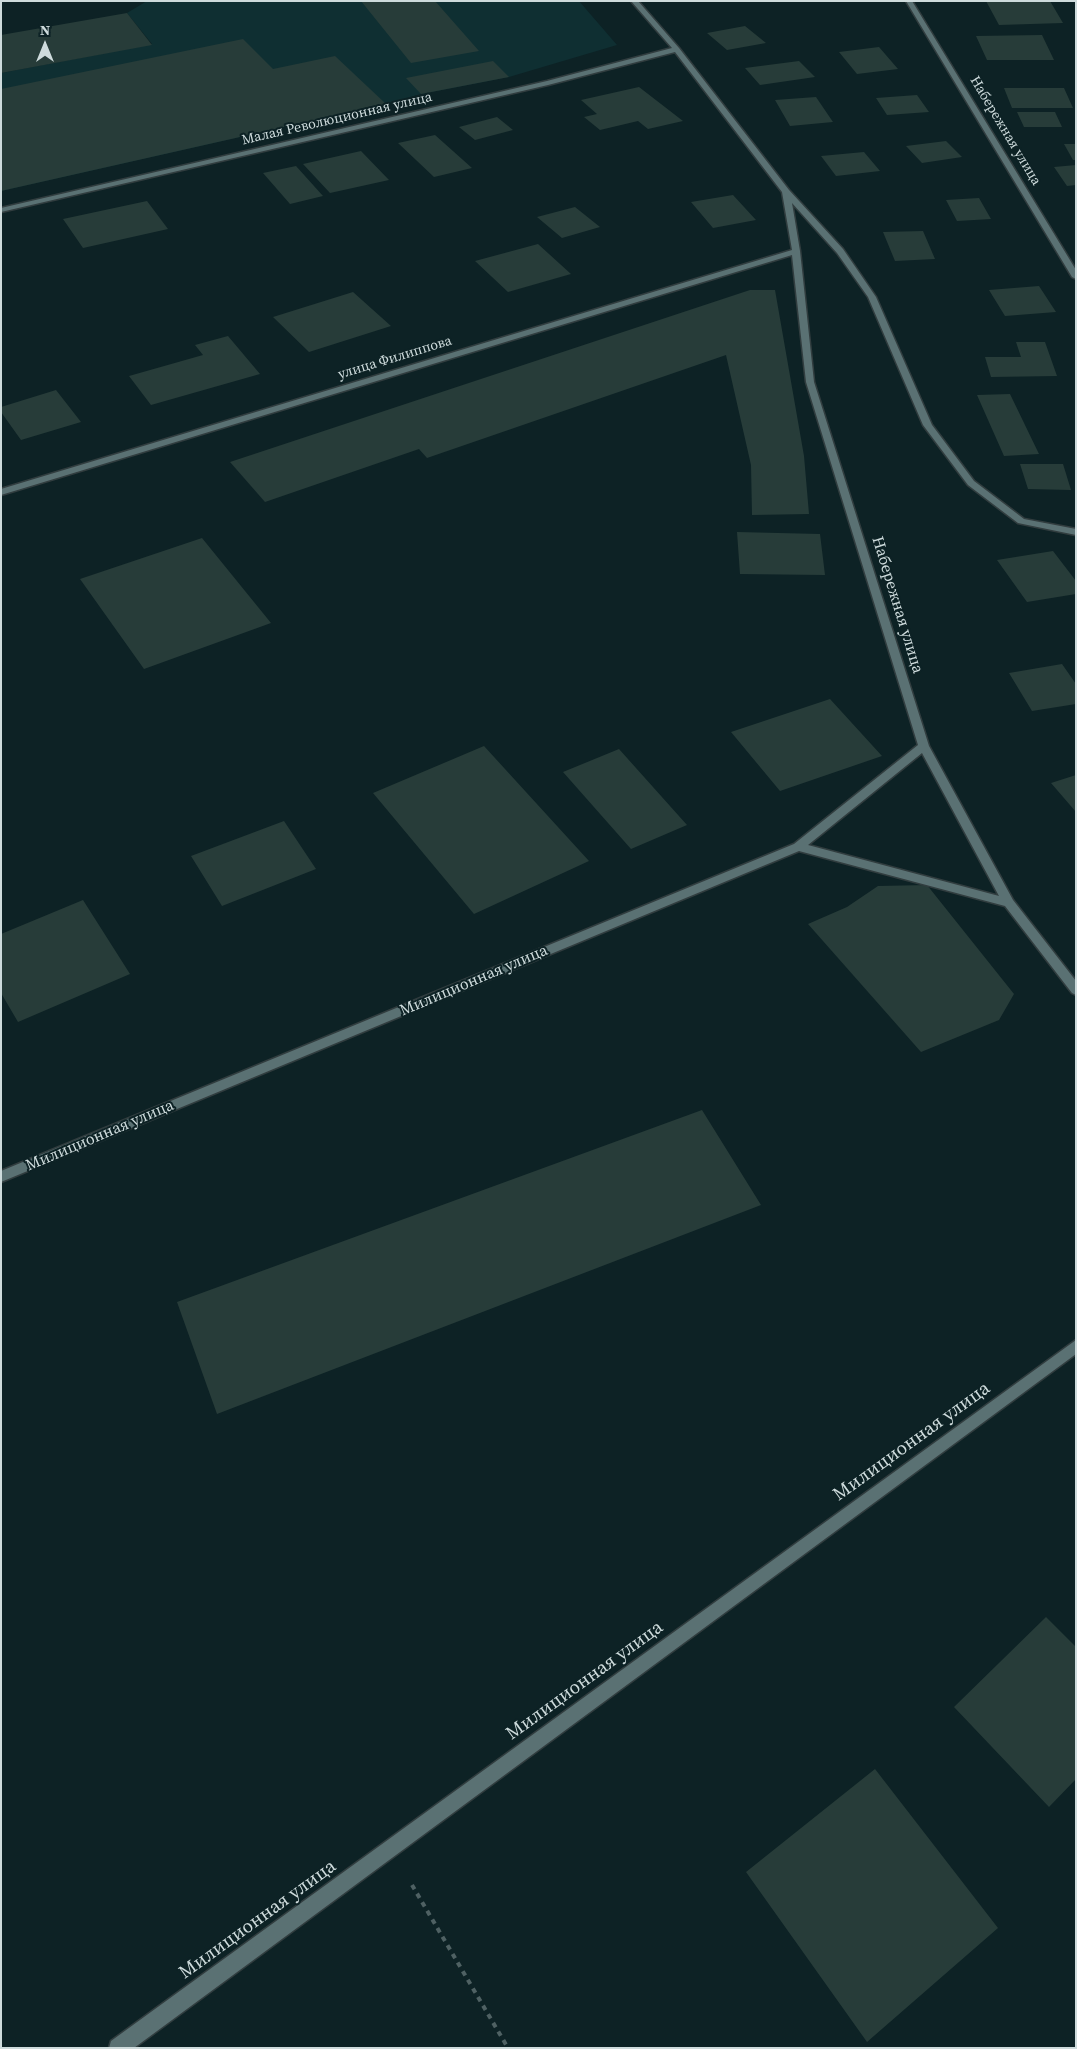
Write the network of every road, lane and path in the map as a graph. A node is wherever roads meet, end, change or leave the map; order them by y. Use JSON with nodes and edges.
{"nodes":[{"id":1,"x":634,"y":1,"type":"edge"},
{"id":2,"x":909,"y":1,"type":"edge"},
{"id":3,"x":677,"y":49,"type":"junction"},
{"id":4,"x":786,"y":192,"type":"junction"},
{"id":5,"x":1,"y":210,"type":"edge"},
{"id":6,"x":796,"y":251,"type":"junction"},
{"id":7,"x":1076,"y":277,"type":"edge"},
{"id":8,"x":1,"y":492,"type":"edge"},
{"id":9,"x":1076,"y":532,"type":"edge"},
{"id":10,"x":924,"y":746,"type":"junction"},
{"id":11,"x":798,"y":847,"type":"junction"},
{"id":12,"x":1009,"y":904,"type":"junction"},
{"id":13,"x":1076,"y":990,"type":"edge"},
{"id":14,"x":1,"y":1177,"type":"edge"},
{"id":15,"x":1076,"y":1346,"type":"edge"},
{"id":16,"x":390,"y":1848,"type":"junction"},
{"id":17,"x":118,"y":2048,"type":"edge"},
{"id":18,"x":508,"y":2048,"type":"edge"}],
"edges":[{"from":1,"to":3,"type":"street","name":"Набережная улица"},
{"from":2,"to":7,"type":"street","name":"Набережная улица"},
{"from":3,"to":4,"type":"street","name":"Набережная улица"},
{"from":3,"to":5,"type":"street","name":"Малая Революционная улица"},
{"from":4,"to":6,"type":"street","name":"Набережная улица"},
{"from":4,"to":9,"type":"street","name":"Набережная улица"},
{"from":6,"to":8,"type":"street","name":"улица Филиппова"},
{"from":6,"to":10,"type":"street","name":"Набережная улица"},
{"from":10,"to":11,"type":"street","name":"Милиционная улица"},
{"from":10,"to":12,"type":"street","name":"Набережная улица"},
{"from":11,"to":12,"type":"street"},
{"from":11,"to":14,"type":"street","name":"Милиционная улица"},
{"from":12,"to":13,"type":"street","name":"Набережная улица"},
{"from":15,"to":16,"type":"street","name":"Милиционная улица"},
{"from":16,"to":17,"type":"street","name":"Милиционная улица"},
{"from":16,"to":18,"type":"path"}]}
